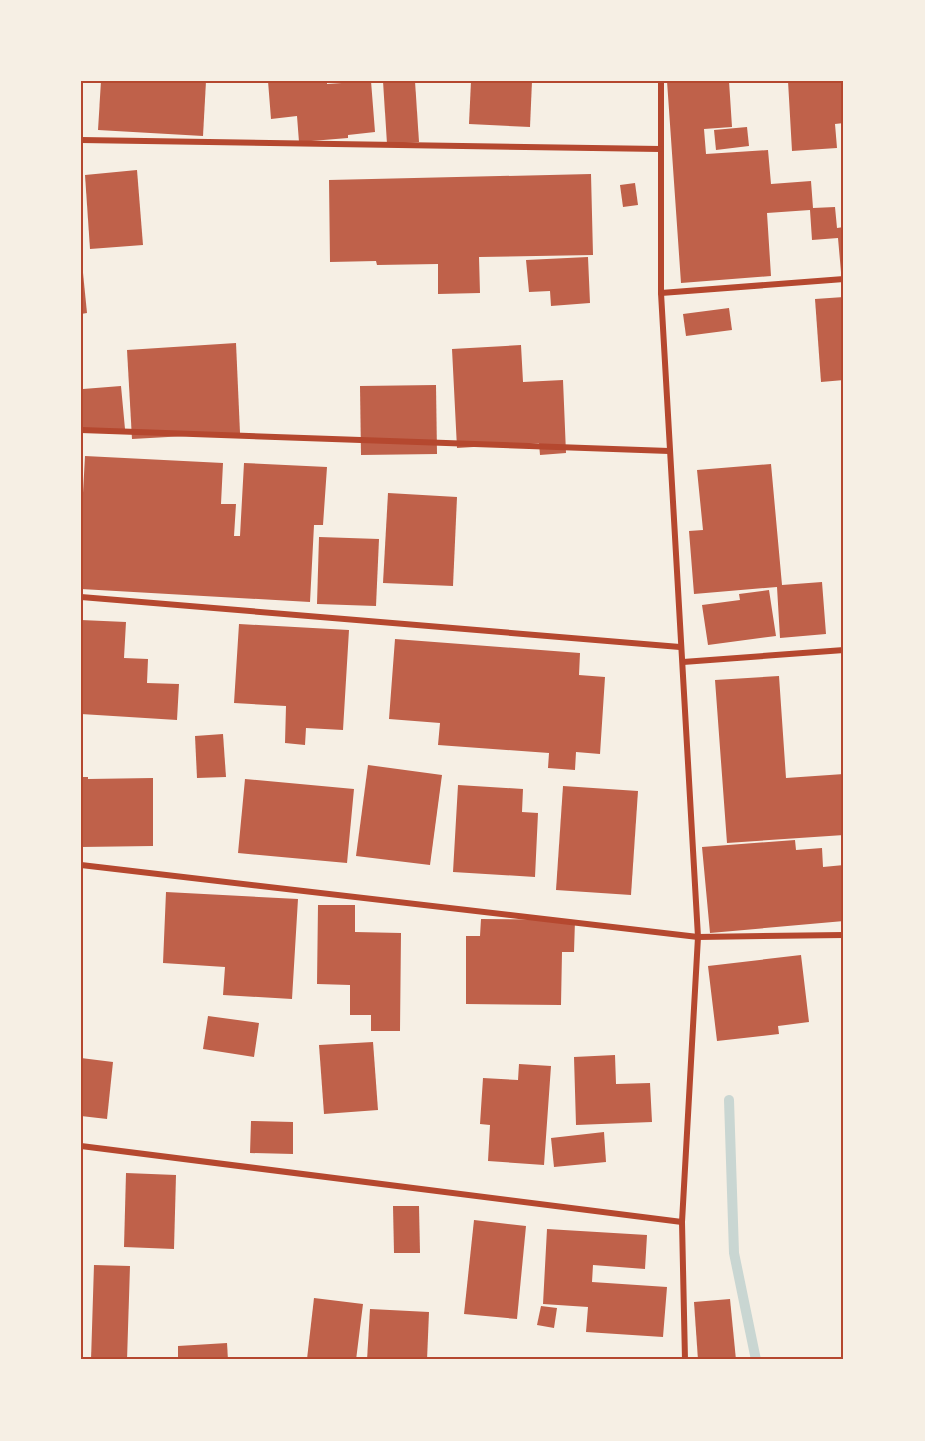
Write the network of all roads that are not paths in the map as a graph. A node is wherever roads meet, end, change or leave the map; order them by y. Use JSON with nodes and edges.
{"nodes":[{"id":1,"x":661,"y":81,"type":"edge"},
{"id":2,"x":81,"y":140,"type":"edge"},
{"id":3,"x":660,"y":149,"type":"junction"},
{"id":4,"x":844,"y":279,"type":"edge"},
{"id":5,"x":661,"y":293,"type":"junction"},
{"id":6,"x":81,"y":430,"type":"edge"},
{"id":7,"x":669,"y":451,"type":"junction"},
{"id":8,"x":81,"y":597,"type":"edge"},
{"id":9,"x":680,"y":647,"type":"junction"},
{"id":10,"x":844,"y":650,"type":"edge"},
{"id":11,"x":683,"y":663,"type":"junction"},
{"id":12,"x":81,"y":865,"type":"edge"},
{"id":13,"x":844,"y":935,"type":"edge"},
{"id":14,"x":698,"y":937,"type":"junction"},
{"id":15,"x":81,"y":1146,"type":"edge"},
{"id":16,"x":682,"y":1222,"type":"junction"},
{"id":17,"x":685,"y":1360,"type":"edge"}],
"edges":[{"from":1,"to":3,"type":"street"},
{"from":2,"to":3,"type":"street"},
{"from":3,"to":5,"type":"street"},
{"from":4,"to":5,"type":"street"},
{"from":5,"to":7,"type":"street"},
{"from":6,"to":7,"type":"street"},
{"from":7,"to":9,"type":"street"},
{"from":8,"to":9,"type":"street"},
{"from":9,"to":11,"type":"street"},
{"from":10,"to":11,"type":"street"},
{"from":11,"to":14,"type":"street"},
{"from":12,"to":14,"type":"street"},
{"from":13,"to":14,"type":"street"},
{"from":14,"to":16,"type":"street"},
{"from":15,"to":16,"type":"street"},
{"from":16,"to":17,"type":"street"}]}
